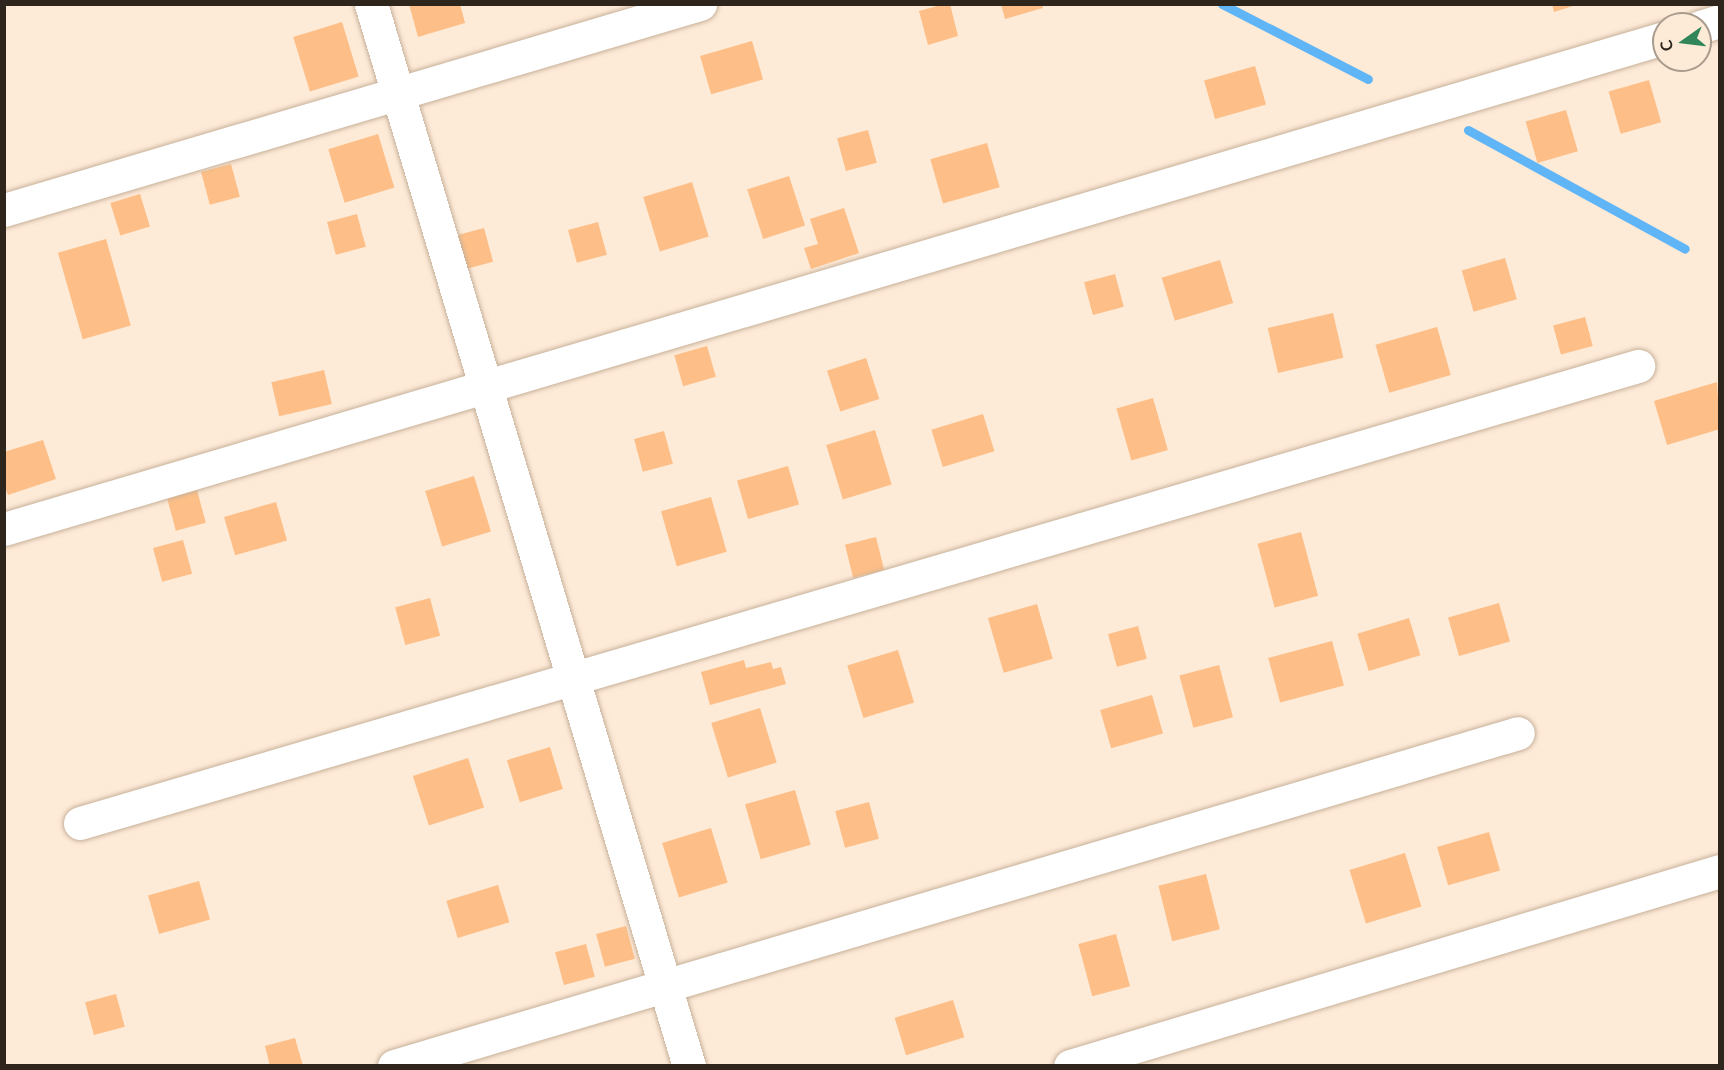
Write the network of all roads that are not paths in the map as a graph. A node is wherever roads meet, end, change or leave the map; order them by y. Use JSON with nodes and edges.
{"nodes":[{"id":1,"x":371,"y":4,"type":"edge"},
{"id":2,"x":700,"y":4,"type":"edge"},
{"id":3,"x":1652,"y":42,"type":"edge"},
{"id":4,"x":398,"y":93,"type":"junction"},
{"id":5,"x":4,"y":210,"type":"edge"},
{"id":6,"x":1638,"y":366,"type":"dead end"},
{"id":7,"x":485,"y":387,"type":"junction"},
{"id":8,"x":4,"y":529,"type":"edge"},
{"id":9,"x":573,"y":678,"type":"junction"},
{"id":10,"x":1518,"y":733,"type":"dead end"},
{"id":11,"x":80,"y":823,"type":"dead end"},
{"id":12,"x":1719,"y":871,"type":"edge"},
{"id":13,"x":664,"y":986,"type":"junction"},
{"id":14,"x":394,"y":1065,"type":"edge"},
{"id":15,"x":689,"y":1065,"type":"edge"},
{"id":16,"x":1070,"y":1065,"type":"edge"}],
"edges":[{"from":1,"to":4,"type":"street"},
{"from":2,"to":4,"type":"street"},
{"from":3,"to":7,"type":"street"},
{"from":4,"to":5,"type":"street"},
{"from":4,"to":7,"type":"street"},
{"from":6,"to":9,"type":"street"},
{"from":7,"to":8,"type":"street"},
{"from":7,"to":9,"type":"street"},
{"from":9,"to":11,"type":"street"},
{"from":9,"to":13,"type":"street"},
{"from":10,"to":13,"type":"street"},
{"from":12,"to":16,"type":"street"},
{"from":13,"to":14,"type":"street"},
{"from":13,"to":15,"type":"street"}]}
